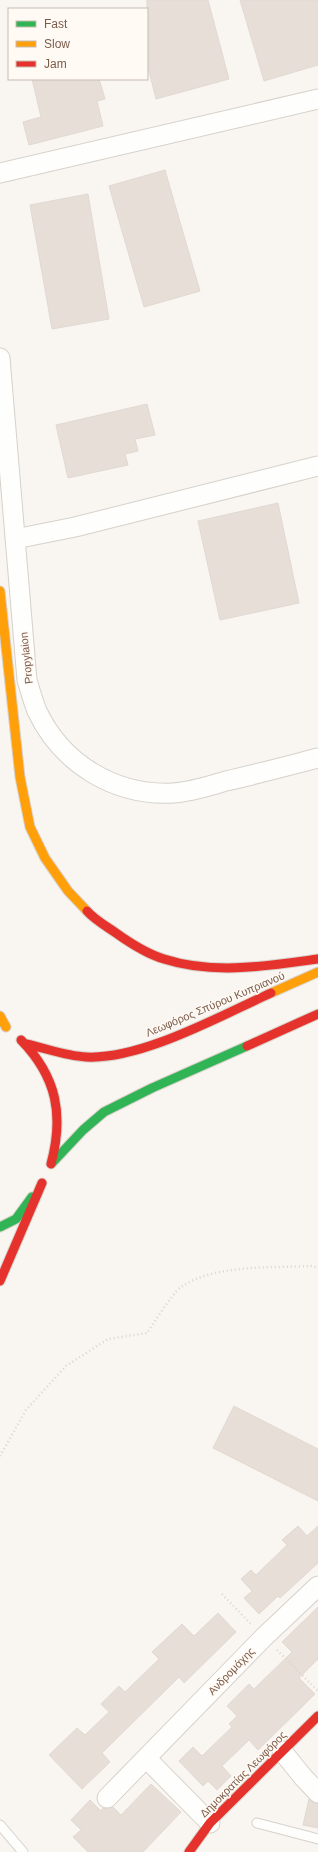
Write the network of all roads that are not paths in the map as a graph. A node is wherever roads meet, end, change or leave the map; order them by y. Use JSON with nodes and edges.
{"nodes":[{"id":1,"x":318,"y":99,"type":"edge"},
{"id":2,"x":0,"y":173,"type":"edge"},
{"id":3,"x":0,"y":358,"type":"edge"},
{"id":4,"x":318,"y":466,"type":"edge"},
{"id":5,"x":15,"y":539,"type":"junction"},
{"id":6,"x":0,"y":591,"type":"edge"},
{"id":7,"x":318,"y":758,"type":"edge"},
{"id":8,"x":318,"y":959,"type":"edge"},
{"id":9,"x":318,"y":972,"type":"edge"},
{"id":10,"x":318,"y":1014,"type":"edge"},
{"id":11,"x":0,"y":1016,"type":"edge"},
{"id":12,"x":8,"y":1029,"type":"edge"},
{"id":13,"x":26,"y":1044,"type":"junction"},
{"id":14,"x":47,"y":1173,"type":"junction"},
{"id":15,"x":0,"y":1227,"type":"edge"},
{"id":16,"x":0,"y":1281,"type":"edge"},
{"id":17,"x":318,"y":1586,"type":"edge"},
{"id":18,"x":318,"y":1716,"type":"edge"},
{"id":19,"x":282,"y":1751,"type":"junction"},
{"id":20,"x":146,"y":1759,"type":"junction"},
{"id":21,"x":318,"y":1793,"type":"edge"},
{"id":22,"x":107,"y":1798,"type":"dead end"},
{"id":23,"x":210,"y":1823,"type":"junction"},
{"id":24,"x":257,"y":1823,"type":"dead end"},
{"id":25,"x":0,"y":1825,"type":"edge"},
{"id":26,"x":318,"y":1839,"type":"edge"},
{"id":27,"x":23,"y":1852,"type":"edge"},
{"id":28,"x":189,"y":1852,"type":"edge"}],
"edges":[{"from":1,"to":2,"type":"street"},
{"from":3,"to":5,"type":"street","name":"Propylaion"},
{"from":4,"to":5,"type":"street"},
{"from":5,"to":7,"type":"street","name":"Propylaion"},
{"from":6,"to":8,"type":"main road"},
{"from":9,"to":13,"type":"main road","name":"Λεωφόρος Σπύρου Κυπριανού"},
{"from":10,"to":14,"type":"main road"},
{"from":11,"to":12,"type":"main road"},
{"from":12,"to":13,"type":"main road"},
{"from":13,"to":14,"type":"main road"},
{"from":14,"to":15,"type":"main road"},
{"from":14,"to":16,"type":"main road"},
{"from":17,"to":20,"type":"street","name":"Ανδρομάχης"},
{"from":18,"to":19,"type":"main road","name":"Δημοκρατίας Λεωφόρος"},
{"from":19,"to":21,"type":"street"},
{"from":19,"to":23,"type":"main road","name":"Δημοκρατίας Λεωφόρος"},
{"from":20,"to":22,"type":"street","name":"Ανδρομάχης"},
{"from":20,"to":23,"type":"street"},
{"from":23,"to":28,"type":"main road","name":"Δημοκρατίας Λεωφόρος"},
{"from":24,"to":26,"type":"lane"},
{"from":25,"to":27,"type":"lane"}]}
